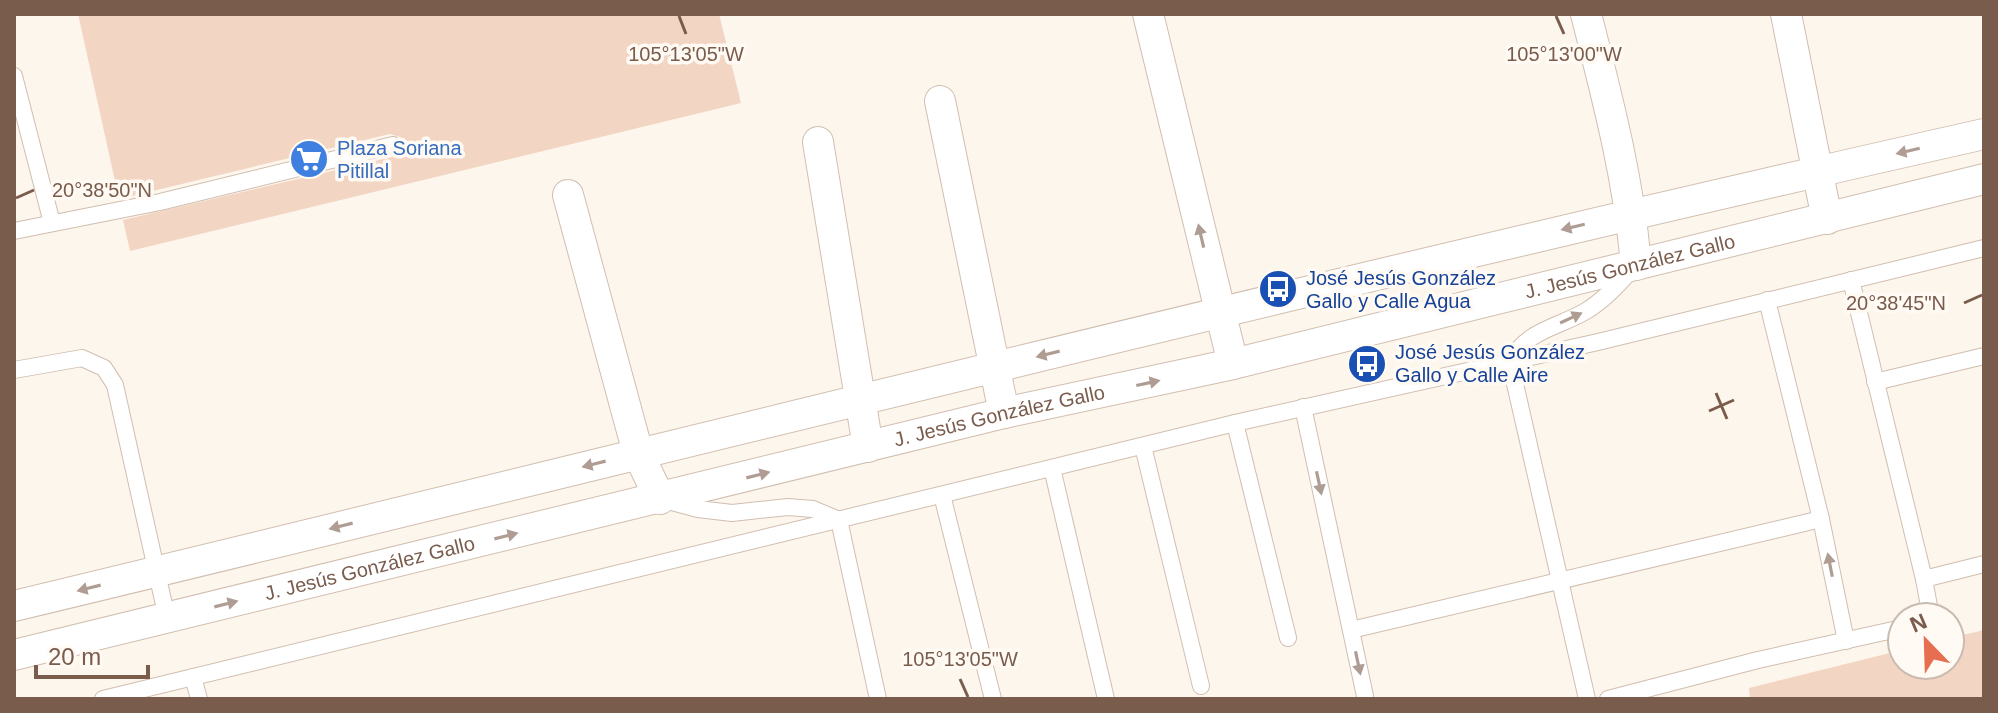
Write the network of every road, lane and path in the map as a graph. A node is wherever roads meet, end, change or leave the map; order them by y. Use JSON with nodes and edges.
{"nodes":[{"id":1,"x":1148,"y":14,"type":"edge"},
{"id":2,"x":1586,"y":14,"type":"edge"},
{"id":3,"x":1786,"y":14,"type":"edge"},
{"id":4,"x":14,"y":76,"type":"edge"},
{"id":5,"x":940,"y":101,"type":"dead end"},
{"id":6,"x":1984,"y":134,"type":"edge"},
{"id":7,"x":818,"y":142,"type":"dead end"},
{"id":8,"x":393,"y":145,"type":"dead end"},
{"id":9,"x":33,"y":148,"type":"junction"},
{"id":10,"x":14,"y":153,"type":"edge"},
{"id":11,"x":1818,"y":171,"type":"junction"},
{"id":12,"x":1984,"y":179,"type":"edge"},
{"id":13,"x":568,"y":195,"type":"dead end"},
{"id":14,"x":1631,"y":213,"type":"junction"},
{"id":15,"x":1827,"y":219,"type":"junction"},
{"id":16,"x":52,"y":223,"type":"junction"},
{"id":17,"x":14,"y":231,"type":"edge"},
{"id":18,"x":1984,"y":248,"type":"edge"},
{"id":19,"x":1636,"y":265,"type":"junction"},
{"id":20,"x":1851,"y":280,"type":"junction"},
{"id":21,"x":1767,"y":300,"type":"junction"},
{"id":22,"x":1218,"y":312,"type":"junction"},
{"id":23,"x":1984,"y":356,"type":"edge"},
{"id":24,"x":1510,"y":362,"type":"junction"},
{"id":25,"x":1233,"y":364,"type":"junction"},
{"id":26,"x":995,"y":367,"type":"junction"},
{"id":27,"x":14,"y":370,"type":"edge"},
{"id":28,"x":1875,"y":382,"type":"junction"},
{"id":29,"x":860,"y":402,"type":"junction"},
{"id":30,"x":1303,"y":407,"type":"junction"},
{"id":31,"x":1004,"y":413,"type":"junction"},
{"id":32,"x":1235,"y":423,"type":"junction"},
{"id":33,"x":1143,"y":446,"type":"junction"},
{"id":34,"x":868,"y":447,"type":"junction"},
{"id":35,"x":638,"y":453,"type":"junction"},
{"id":36,"x":1052,"y":468,"type":"junction"},
{"id":37,"x":942,"y":495,"type":"junction"},
{"id":38,"x":660,"y":499,"type":"junction"},
{"id":39,"x":1821,"y":519,"type":"junction"},
{"id":40,"x":839,"y":520,"type":"junction"},
{"id":41,"x":1984,"y":564,"type":"edge"},
{"id":42,"x":156,"y":572,"type":"junction"},
{"id":43,"x":1924,"y":579,"type":"junction"},
{"id":44,"x":1560,"y":580,"type":"junction"},
{"id":45,"x":1928,"y":601,"type":"edge"},
{"id":46,"x":14,"y":606,"type":"edge"},
{"id":47,"x":167,"y":618,"type":"junction"},
{"id":48,"x":1351,"y":630,"type":"junction"},
{"id":49,"x":1886,"y":632,"type":"edge"},
{"id":50,"x":1288,"y":638,"type":"dead end"},
{"id":51,"x":1846,"y":641,"type":"junction"},
{"id":52,"x":14,"y":655,"type":"edge"},
{"id":53,"x":193,"y":677,"type":"junction"},
{"id":54,"x":1201,"y":686,"type":"dead end"},
{"id":55,"x":1365,"y":696,"type":"dead end"},
{"id":56,"x":103,"y":699,"type":"edge"},
{"id":57,"x":199,"y":699,"type":"edge"},
{"id":58,"x":878,"y":699,"type":"edge"},
{"id":59,"x":993,"y":699,"type":"edge"},
{"id":60,"x":1106,"y":699,"type":"edge"},
{"id":61,"x":1587,"y":699,"type":"edge"},
{"id":62,"x":1608,"y":699,"type":"edge"}],
"edges":[{"from":22,"to":1,"type":"street","one_way":true},
{"from":2,"to":14,"type":"street"},
{"from":3,"to":11,"type":"street"},
{"from":4,"to":9,"type":"lane"},
{"from":5,"to":26,"type":"street"},
{"from":6,"to":11,"type":"street","one_way":true},
{"from":7,"to":29,"type":"street"},
{"from":8,"to":16,"type":"lane"},
{"from":9,"to":10,"type":"lane"},
{"from":9,"to":16,"type":"lane"},
{"from":11,"to":14,"type":"street"},
{"from":11,"to":15,"type":"street"},
{"from":12,"to":15,"type":"street","name":"J. Jesús González Gallo"},
{"from":13,"to":35,"type":"street"},
{"from":14,"to":19,"type":"street"},
{"from":14,"to":22,"type":"street","one_way":true},
{"from":15,"to":19,"type":"street","name":"J. Jesús González Gallo"},
{"from":16,"to":17,"type":"lane"},
{"from":18,"to":20,"type":"lane"},
{"from":24,"to":19,"type":"lane","one_way":true},
{"from":19,"to":25,"type":"street","name":"J. Jesús González Gallo"},
{"from":20,"to":21,"type":"lane"},
{"from":20,"to":28,"type":"lane"},
{"from":21,"to":24,"type":"lane"},
{"from":21,"to":39,"type":"lane"},
{"from":22,"to":25,"type":"street"},
{"from":22,"to":26,"type":"street","one_way":true},
{"from":23,"to":28,"type":"lane"},
{"from":24,"to":30,"type":"lane"},
{"from":24,"to":44,"type":"lane"},
{"from":31,"to":25,"type":"street","name":"J. Jesús González Gallo","one_way":true},
{"from":26,"to":29,"type":"street"},
{"from":26,"to":31,"type":"street"},
{"from":27,"to":42,"type":"lane"},
{"from":28,"to":43,"type":"lane"},
{"from":29,"to":34,"type":"street"},
{"from":29,"to":35,"type":"street"},
{"from":30,"to":32,"type":"lane"},
{"from":30,"to":48,"type":"lane","one_way":true},
{"from":31,"to":34,"type":"street","name":"J. Jesús González Gallo"},
{"from":32,"to":33,"type":"lane"},
{"from":32,"to":50,"type":"lane"},
{"from":33,"to":36,"type":"lane"},
{"from":33,"to":54,"type":"lane"},
{"from":38,"to":34,"type":"street","name":"J. Jesús González Gallo","one_way":true},
{"from":35,"to":38,"type":"street"},
{"from":35,"to":42,"type":"street","one_way":true},
{"from":36,"to":37,"type":"lane"},
{"from":36,"to":60,"type":"lane"},
{"from":37,"to":40,"type":"lane"},
{"from":37,"to":59,"type":"lane"},
{"from":38,"to":40,"type":"lane"},
{"from":47,"to":38,"type":"street","name":"J. Jesús González Gallo","one_way":true},
{"from":39,"to":44,"type":"lane"},
{"from":51,"to":39,"type":"lane","one_way":true},
{"from":40,"to":53,"type":"lane"},
{"from":40,"to":58,"type":"lane"},
{"from":41,"to":43,"type":"lane"},
{"from":42,"to":46,"type":"street","one_way":true},
{"from":42,"to":47,"type":"lane"},
{"from":43,"to":45,"type":"lane"},
{"from":44,"to":48,"type":"lane"},
{"from":44,"to":61,"type":"lane"},
{"from":47,"to":52,"type":"street","name":"J. Jesús González Gallo"},
{"from":48,"to":55,"type":"lane","one_way":true},
{"from":49,"to":51,"type":"lane"},
{"from":51,"to":62,"type":"lane"},
{"from":53,"to":56,"type":"lane"},
{"from":53,"to":57,"type":"lane"}]}
